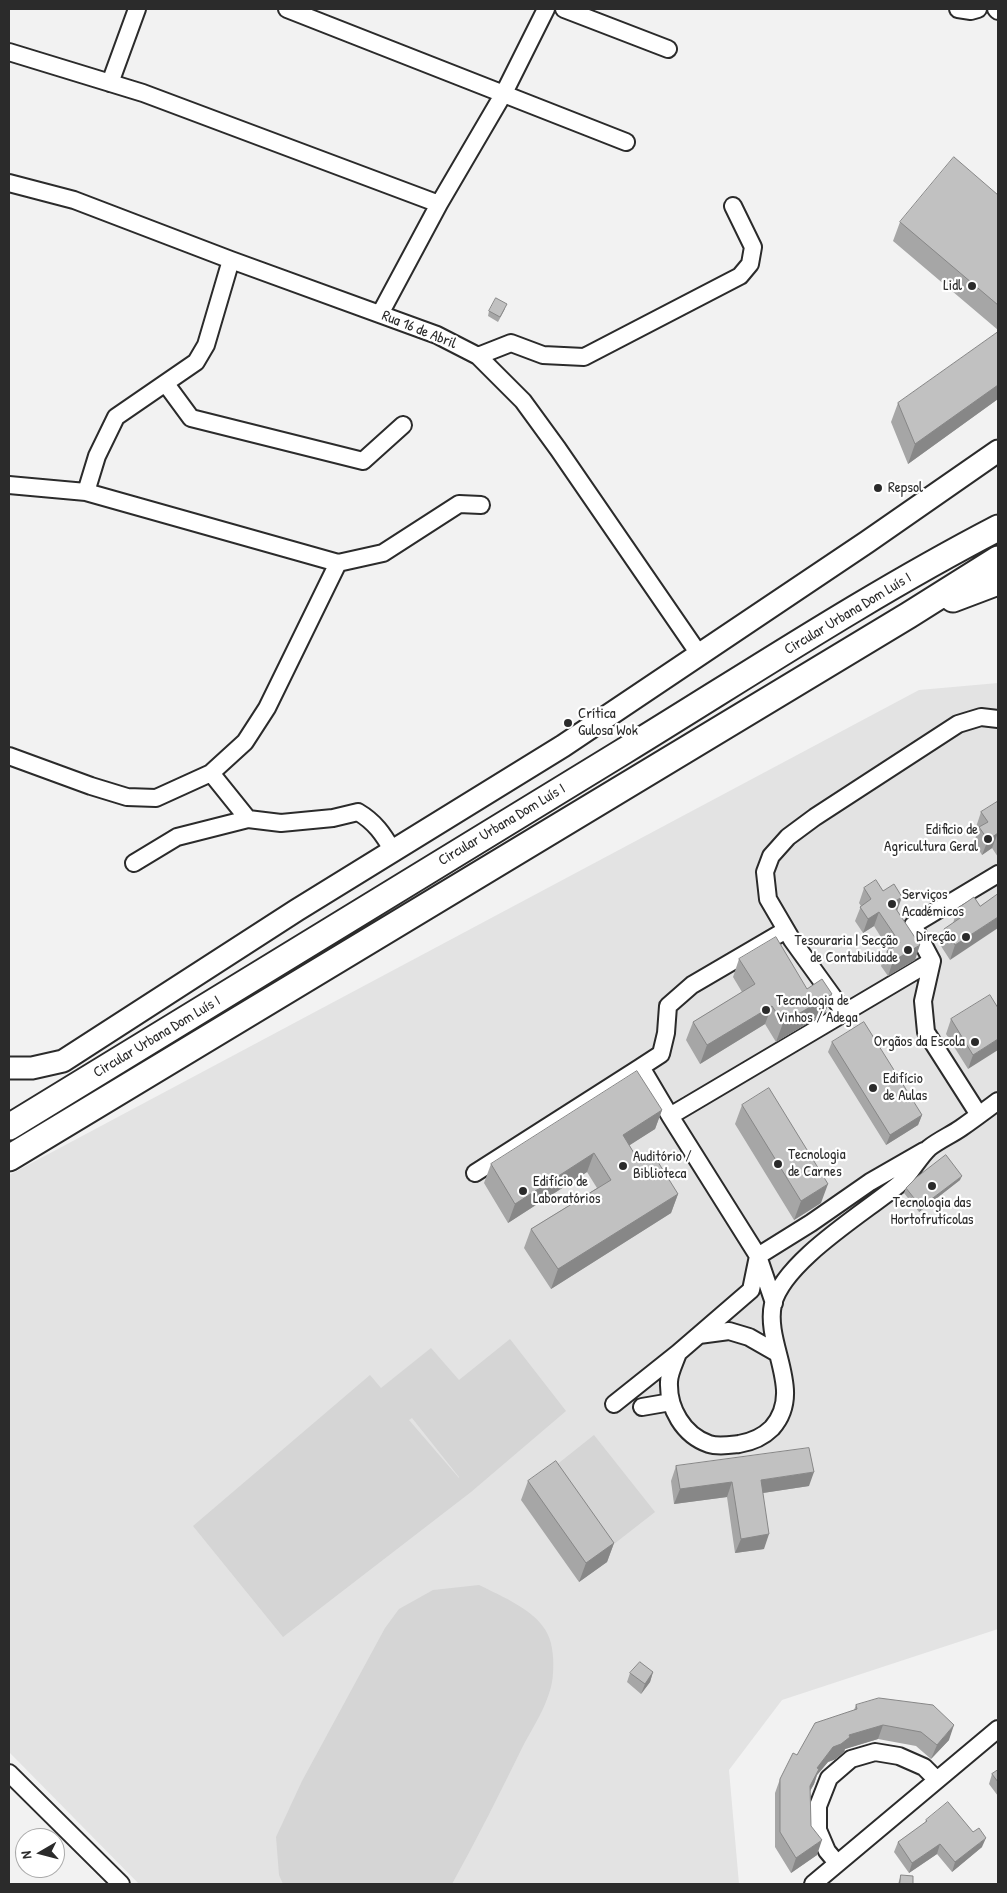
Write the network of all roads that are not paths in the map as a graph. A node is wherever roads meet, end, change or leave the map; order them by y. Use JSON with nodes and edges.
{"nodes":[{"id":1,"x":137,"y":9,"type":"edge"},
{"id":2,"x":287,"y":9,"type":"edge"},
{"id":3,"x":546,"y":9,"type":"edge"},
{"id":4,"x":564,"y":9,"type":"edge"},
{"id":5,"x":958,"y":9,"type":"edge"},
{"id":6,"x":978,"y":9,"type":"edge"},
{"id":7,"x":668,"y":49,"type":"dead end"},
{"id":8,"x":9,"y":52,"type":"edge"},
{"id":9,"x":110,"y":83,"type":"junction"},
{"id":10,"x":504,"y":93,"type":"junction"},
{"id":11,"x":626,"y":142,"type":"dead end"},
{"id":12,"x":9,"y":183,"type":"edge"},
{"id":13,"x":439,"y":204,"type":"junction"},
{"id":14,"x":733,"y":206,"type":"dead end"},
{"id":15,"x":231,"y":260,"type":"junction"},
{"id":16,"x":380,"y":314,"type":"junction"},
{"id":17,"x":478,"y":356,"type":"junction"},
{"id":18,"x":166,"y":384,"type":"junction"},
{"id":19,"x":403,"y":425,"type":"dead end"},
{"id":20,"x":998,"y":451,"type":"edge"},
{"id":21,"x":9,"y":485,"type":"edge"},
{"id":22,"x":86,"y":492,"type":"junction"},
{"id":23,"x":481,"y":505,"type":"dead end"},
{"id":24,"x":998,"y":510,"type":"edge"},
{"id":25,"x":998,"y":528,"type":"edge"},
{"id":26,"x":950,"y":553,"type":"junction"},
{"id":27,"x":998,"y":559,"type":"edge"},
{"id":28,"x":338,"y":564,"type":"junction"},
{"id":29,"x":998,"y":582,"type":"edge"},
{"id":30,"x":903,"y":618,"type":"junction"},
{"id":31,"x":699,"y":654,"type":"junction"},
{"id":32,"x":998,"y":719,"type":"edge"},
{"id":33,"x":9,"y":756,"type":"edge"},
{"id":34,"x":211,"y":773,"type":"junction"},
{"id":35,"x":248,"y":819,"type":"junction"},
{"id":36,"x":393,"y":851,"type":"junction"},
{"id":37,"x":134,"y":863,"type":"dead end"},
{"id":38,"x":998,"y":874,"type":"edge"},
{"id":39,"x":786,"y":930,"type":"junction"},
{"id":40,"x":932,"y":961,"type":"junction"},
{"id":41,"x":844,"y":1012,"type":"junction"},
{"id":42,"x":641,"y":1067,"type":"junction"},
{"id":43,"x":9,"y":1068,"type":"edge"},
{"id":44,"x":998,"y":1101,"type":"edge"},
{"id":45,"x":979,"y":1115,"type":"junction"},
{"id":46,"x":670,"y":1116,"type":"junction"},
{"id":47,"x":9,"y":1127,"type":"edge"},
{"id":48,"x":928,"y":1149,"type":"junction"},
{"id":49,"x":9,"y":1158,"type":"edge"},
{"id":50,"x":475,"y":1173,"type":"dead end"},
{"id":51,"x":758,"y":1256,"type":"junction"},
{"id":52,"x":774,"y":1303,"type":"junction"},
{"id":53,"x":699,"y":1335,"type":"junction"},
{"id":54,"x":678,"y":1353,"type":"junction"},
{"id":55,"x":777,"y":1353,"type":"junction"},
{"id":56,"x":671,"y":1402,"type":"junction"},
{"id":57,"x":614,"y":1404,"type":"dead end"},
{"id":58,"x":642,"y":1407,"type":"dead end"},
{"id":59,"x":998,"y":1729,"type":"edge"},
{"id":60,"x":9,"y":1773,"type":"edge"},
{"id":61,"x":937,"y":1780,"type":"junction"},
{"id":62,"x":837,"y":1862,"type":"junction"},
{"id":63,"x":818,"y":1881,"type":"edge"},
{"id":64,"x":121,"y":1884,"type":"edge"}],
"edges":[{"from":1,"to":9,"type":"street"},
{"from":2,"to":10,"type":"street"},
{"from":3,"to":10,"type":"street"},
{"from":4,"to":7,"type":"street"},
{"from":5,"to":6,"type":"street"},
{"from":8,"to":9,"type":"street"},
{"from":9,"to":13,"type":"street"},
{"from":10,"to":11,"type":"street"},
{"from":10,"to":13,"type":"street"},
{"from":12,"to":15,"type":"street","name":"Rua 16 de Abril"},
{"from":13,"to":16,"type":"street"},
{"from":14,"to":17,"type":"street"},
{"from":15,"to":16,"type":"street","name":"Rua 16 de Abril"},
{"from":15,"to":18,"type":"street"},
{"from":16,"to":17,"type":"street","name":"Rua 16 de Abril"},
{"from":17,"to":31,"type":"street","name":"Rua 16 de Abril"},
{"from":18,"to":19,"type":"street"},
{"from":18,"to":22,"type":"street"},
{"from":20,"to":31,"type":"main road"},
{"from":21,"to":22,"type":"street"},
{"from":22,"to":28,"type":"street"},
{"from":23,"to":28,"type":"street"},
{"from":24,"to":26,"type":"highway"},
{"from":25,"to":26,"type":"highway","name":"Circular Urbana Dom Luís I"},
{"from":26,"to":47,"type":"highway","name":"Circular Urbana Dom Luís I"},
{"from":27,"to":30,"type":"highway","name":"Circular Urbana Dom Luís I"},
{"from":28,"to":34,"type":"street"},
{"from":29,"to":30,"type":"highway"},
{"from":30,"to":49,"type":"highway","name":"Circular Urbana Dom Luís I"},
{"from":31,"to":36,"type":"main road"},
{"from":32,"to":39,"type":"street"},
{"from":33,"to":34,"type":"street"},
{"from":34,"to":35,"type":"street"},
{"from":35,"to":36,"type":"street"},
{"from":35,"to":37,"type":"street"},
{"from":36,"to":43,"type":"main road"},
{"from":38,"to":40,"type":"street"},
{"from":39,"to":41,"type":"street"},
{"from":39,"to":42,"type":"street"},
{"from":40,"to":41,"type":"street"},
{"from":40,"to":45,"type":"street"},
{"from":41,"to":46,"type":"street"},
{"from":42,"to":46,"type":"street"},
{"from":42,"to":50,"type":"street"},
{"from":44,"to":45,"type":"street"},
{"from":45,"to":48,"type":"street"},
{"from":46,"to":51,"type":"street"},
{"from":48,"to":51,"type":"street"},
{"from":48,"to":52,"type":"street"},
{"from":51,"to":52,"type":"street"},
{"from":51,"to":53,"type":"street"},
{"from":52,"to":55,"type":"street"},
{"from":53,"to":54,"type":"street"},
{"from":53,"to":55,"type":"street"},
{"from":54,"to":56,"type":"street"},
{"from":54,"to":57,"type":"street"},
{"from":55,"to":56,"type":"street"},
{"from":56,"to":58,"type":"street"},
{"from":59,"to":61,"type":"street"},
{"from":60,"to":64,"type":"street"},
{"from":61,"to":62,"type":"street"},
{"from":61,"to":62,"type":"street"},
{"from":62,"to":63,"type":"street"}]}
